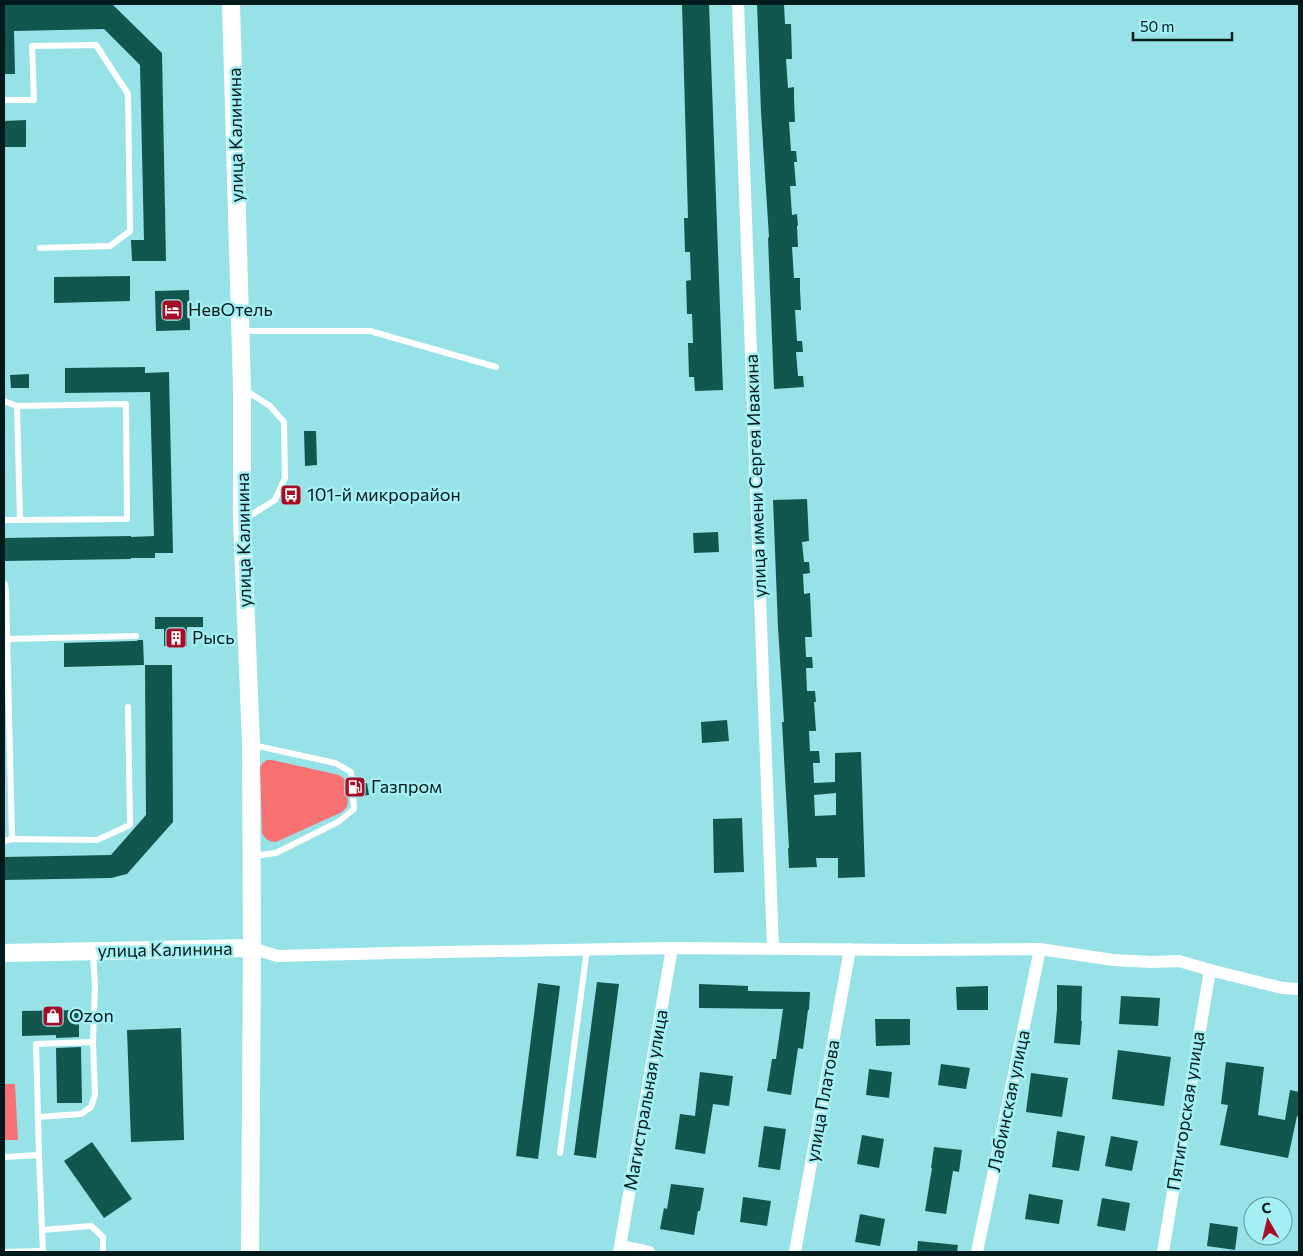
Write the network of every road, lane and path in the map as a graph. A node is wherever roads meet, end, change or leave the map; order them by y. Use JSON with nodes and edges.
{"nodes":[{"id":1,"x":232,"y":4,"type":"edge"},
{"id":2,"x":738,"y":4,"type":"edge"},
{"id":3,"x":4,"y":100,"type":"edge"},
{"id":4,"x":40,"y":248,"type":"dead end"},
{"id":5,"x":240,"y":331,"type":"junction"},
{"id":6,"x":496,"y":367,"type":"dead end"},
{"id":7,"x":242,"y":388,"type":"junction"},
{"id":8,"x":4,"y":401,"type":"edge"},
{"id":9,"x":17,"y":406,"type":"junction"},
{"id":10,"x":4,"y":520,"type":"edge"},
{"id":11,"x":20,"y":520,"type":"junction"},
{"id":12,"x":242,"y":520,"type":"junction"},
{"id":13,"x":4,"y":584,"type":"edge"},
{"id":14,"x":136,"y":636,"type":"dead end"},
{"id":15,"x":7,"y":640,"type":"junction"},
{"id":16,"x":128,"y":707,"type":"dead end"},
{"id":17,"x":251,"y":744,"type":"junction"},
{"id":18,"x":12,"y":839,"type":"junction"},
{"id":19,"x":4,"y":841,"type":"edge"},
{"id":20,"x":252,"y":856,"type":"junction"},
{"id":21,"x":252,"y":948,"type":"junction"},
{"id":22,"x":672,"y":948,"type":"junction"},
{"id":23,"x":773,"y":948,"type":"junction"},
{"id":24,"x":587,"y":949,"type":"junction"},
{"id":25,"x":850,"y":949,"type":"junction"},
{"id":26,"x":1040,"y":950,"type":"junction"},
{"id":27,"x":93,"y":952,"type":"junction"},
{"id":28,"x":4,"y":953,"type":"edge"},
{"id":29,"x":1210,"y":970,"type":"junction"},
{"id":30,"x":1299,"y":989,"type":"edge"},
{"id":31,"x":93,"y":1042,"type":"junction"},
{"id":32,"x":38,"y":1117,"type":"junction"},
{"id":33,"x":560,"y":1153,"type":"dead end"},
{"id":34,"x":39,"y":1154,"type":"junction"},
{"id":35,"x":4,"y":1157,"type":"edge"},
{"id":36,"x":42,"y":1230,"type":"junction"},
{"id":37,"x":620,"y":1249,"type":"edge"},
{"id":38,"x":4,"y":1252,"type":"edge"},
{"id":39,"x":43,"y":1252,"type":"edge"},
{"id":40,"x":103,"y":1252,"type":"edge"},
{"id":41,"x":250,"y":1252,"type":"edge"},
{"id":42,"x":649,"y":1252,"type":"edge"},
{"id":43,"x":795,"y":1252,"type":"edge"},
{"id":44,"x":977,"y":1252,"type":"edge"},
{"id":45,"x":1163,"y":1252,"type":"edge"}],
"edges":[{"from":1,"to":5,"type":"main road","name":"улица Калинина"},
{"from":2,"to":23,"type":"street","name":"улица имени Сергея Ивакина"},
{"from":3,"to":4,"type":"lane"},
{"from":5,"to":6,"type":"lane"},
{"from":5,"to":7,"type":"main road","name":"улица Калинина"},
{"from":7,"to":12,"type":"main road","name":"улица Калинина"},
{"from":7,"to":12,"type":"lane"},
{"from":8,"to":9,"type":"lane"},
{"from":9,"to":11,"type":"lane"},
{"from":9,"to":11,"type":"lane"},
{"from":10,"to":11,"type":"lane"},
{"from":12,"to":17,"type":"main road","name":"улица Калинина"},
{"from":13,"to":15,"type":"lane"},
{"from":14,"to":15,"type":"lane"},
{"from":15,"to":18,"type":"lane"},
{"from":16,"to":18,"type":"lane"},
{"from":17,"to":20,"type":"main road","name":"улица Калинина"},
{"from":17,"to":20,"type":"lane"},
{"from":18,"to":19,"type":"lane"},
{"from":20,"to":21,"type":"main road","name":"улица Калинина"},
{"from":21,"to":24,"type":"street"},
{"from":21,"to":27,"type":"main road","name":"улица Калинина"},
{"from":21,"to":41,"type":"main road"},
{"from":22,"to":23,"type":"street"},
{"from":22,"to":24,"type":"street"},
{"from":22,"to":37,"type":"street","name":"Магистральная улица"},
{"from":23,"to":25,"type":"street"},
{"from":24,"to":33,"type":"lane"},
{"from":25,"to":26,"type":"street"},
{"from":25,"to":43,"type":"street","name":"улица Платова"},
{"from":26,"to":29,"type":"street"},
{"from":26,"to":44,"type":"street","name":"Лабинская улица"},
{"from":27,"to":28,"type":"main road","name":"улица Калинина"},
{"from":27,"to":31,"type":"lane"},
{"from":29,"to":30,"type":"street"},
{"from":29,"to":45,"type":"street","name":"Пятигорская улица"},
{"from":31,"to":32,"type":"lane"},
{"from":31,"to":32,"type":"lane"},
{"from":32,"to":34,"type":"lane"},
{"from":34,"to":35,"type":"lane"},
{"from":34,"to":36,"type":"lane"},
{"from":36,"to":39,"type":"lane"},
{"from":36,"to":40,"type":"lane"},
{"from":37,"to":42,"type":"street"},
{"from":38,"to":39,"type":"lane"}]}
